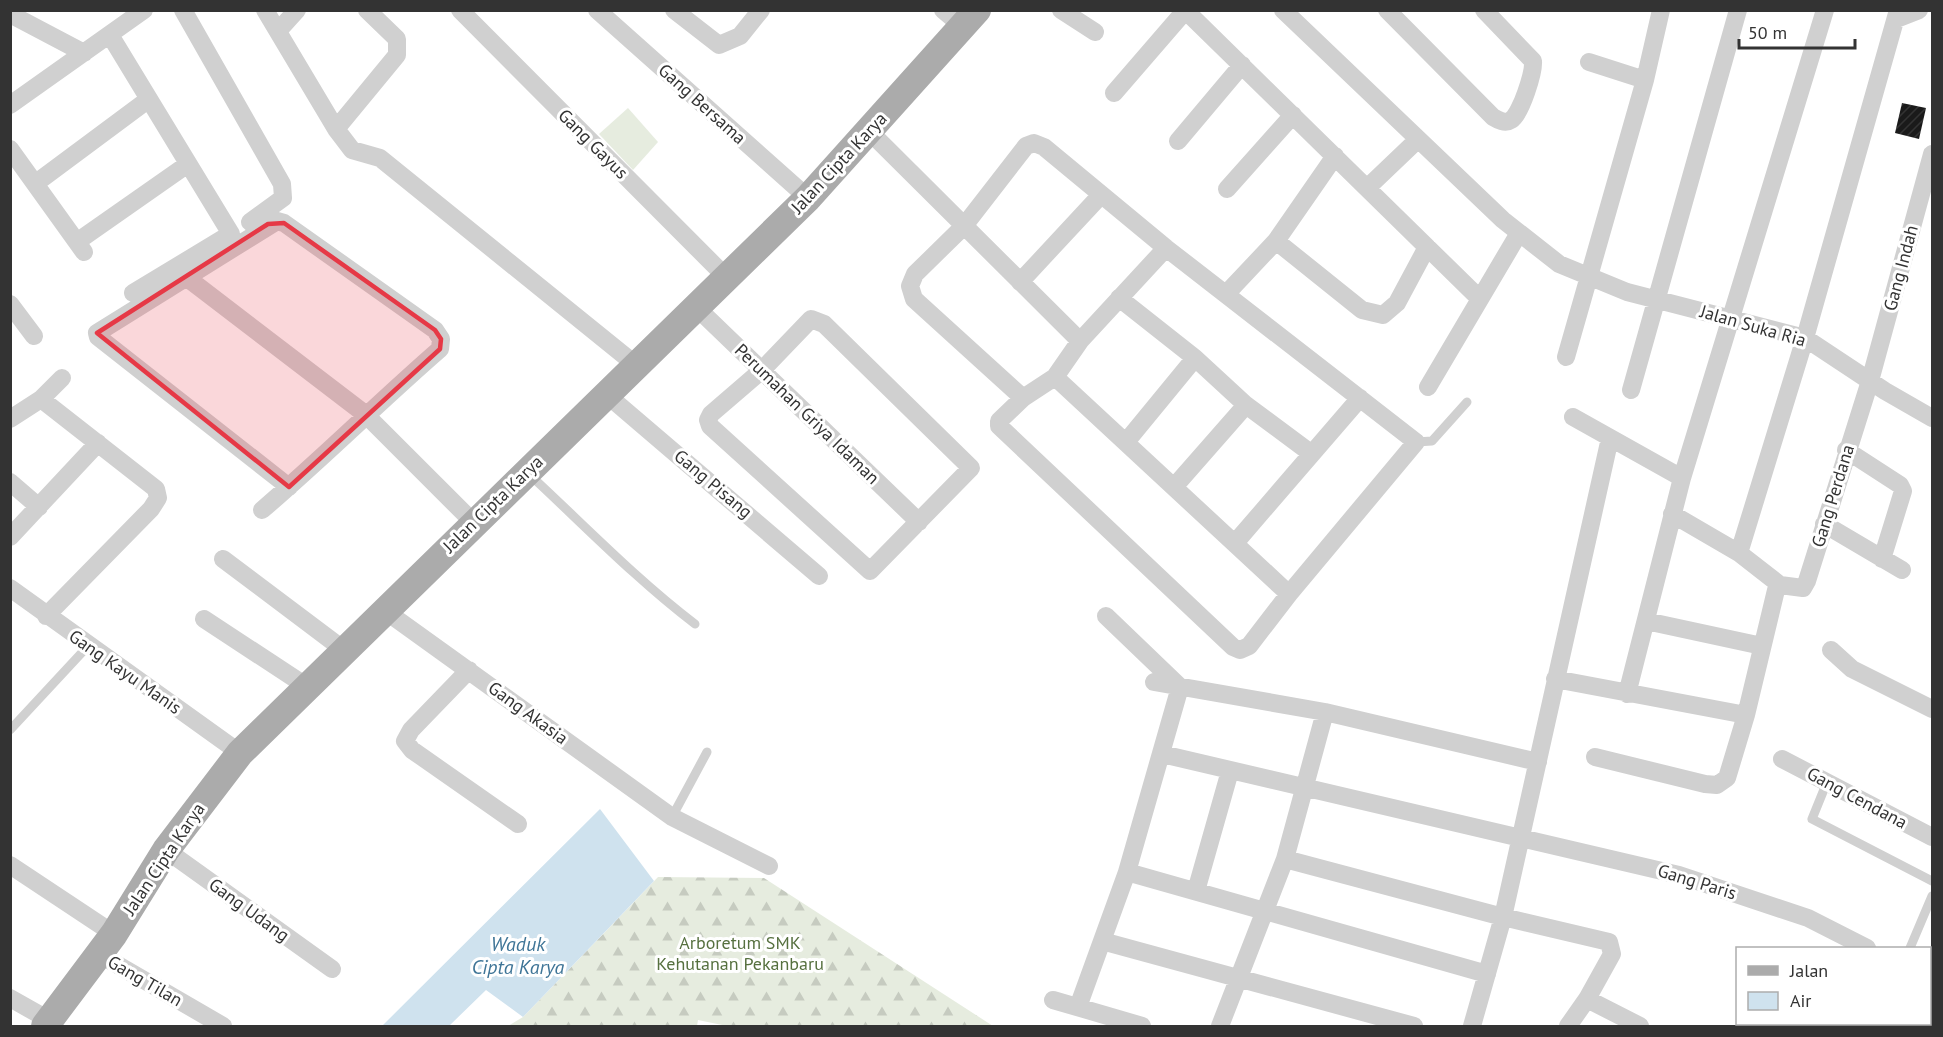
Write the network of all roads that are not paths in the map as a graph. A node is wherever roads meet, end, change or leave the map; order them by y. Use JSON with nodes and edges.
{"nodes":[{"id":1,"x":144,"y":10,"type":"edge"},
{"id":2,"x":183,"y":10,"type":"edge"},
{"id":3,"x":266,"y":10,"type":"edge"},
{"id":4,"x":297,"y":10,"type":"edge"},
{"id":5,"x":367,"y":10,"type":"edge"},
{"id":6,"x":460,"y":10,"type":"edge"},
{"id":7,"x":597,"y":10,"type":"edge"},
{"id":8,"x":674,"y":10,"type":"edge"},
{"id":9,"x":761,"y":10,"type":"edge"},
{"id":10,"x":1061,"y":10,"type":"edge"},
{"id":11,"x":1283,"y":10,"type":"edge"},
{"id":12,"x":1387,"y":10,"type":"edge"},
{"id":13,"x":1484,"y":10,"type":"edge"},
{"id":14,"x":1661,"y":10,"type":"edge"},
{"id":15,"x":1738,"y":10,"type":"edge"},
{"id":16,"x":1825,"y":10,"type":"edge"},
{"id":17,"x":1919,"y":10,"type":"edge"},
{"id":18,"x":1184,"y":11,"type":"edge"},
{"id":19,"x":10,"y":14,"type":"edge"},
{"id":20,"x":1897,"y":15,"type":"edge"},
{"id":21,"x":961,"y":16,"type":"edge"},
{"id":22,"x":278,"y":31,"type":"junction"},
{"id":23,"x":1095,"y":32,"type":"dead end"},
{"id":24,"x":110,"y":35,"type":"junction"},
{"id":25,"x":84,"y":53,"type":"junction"},
{"id":26,"x":1589,"y":62,"type":"dead end"},
{"id":27,"x":1242,"y":65,"type":"junction"},
{"id":28,"x":1645,"y":80,"type":"junction"},
{"id":29,"x":1114,"y":93,"type":"dead end"},
{"id":30,"x":14,"y":97,"type":"edge"},
{"id":31,"x":148,"y":99,"type":"junction"},
{"id":32,"x":1293,"y":115,"type":"junction"},
{"id":33,"x":336,"y":129,"type":"junction"},
{"id":34,"x":870,"y":132,"type":"junction"},
{"id":35,"x":1178,"y":141,"type":"dead end"},
{"id":36,"x":1411,"y":146,"type":"dead end"},
{"id":37,"x":10,"y":149,"type":"edge"},
{"id":38,"x":1932,"y":154,"type":"edge"},
{"id":39,"x":1335,"y":156,"type":"junction"},
{"id":40,"x":189,"y":164,"type":"junction"},
{"id":41,"x":36,"y":183,"type":"junction"},
{"id":42,"x":1367,"y":188,"type":"junction"},
{"id":43,"x":1227,"y":189,"type":"dead end"},
{"id":44,"x":1100,"y":196,"type":"junction"},
{"id":45,"x":808,"y":198,"type":"junction"},
{"id":46,"x":964,"y":226,"type":"junction"},
{"id":47,"x":1520,"y":233,"type":"junction"},
{"id":48,"x":231,"y":234,"type":"junction"},
{"id":49,"x":1276,"y":241,"type":"junction"},
{"id":50,"x":1427,"y":247,"type":"junction"},
{"id":51,"x":1166,"y":248,"type":"junction"},
{"id":52,"x":186,"y":277,"type":"junction"},
{"id":53,"x":726,"y":277,"type":"junction"},
{"id":54,"x":1589,"y":277,"type":"junction"},
{"id":55,"x":1020,"y":282,"type":"junction"},
{"id":56,"x":133,"y":293,"type":"dead end"},
{"id":57,"x":1227,"y":293,"type":"junction"},
{"id":58,"x":1119,"y":298,"type":"junction"},
{"id":59,"x":1658,"y":298,"type":"junction"},
{"id":60,"x":1480,"y":299,"type":"junction"},
{"id":61,"x":10,"y":304,"type":"edge"},
{"id":62,"x":696,"y":307,"type":"junction"},
{"id":63,"x":1730,"y":319,"type":"junction"},
{"id":64,"x":34,"y":336,"type":"dead end"},
{"id":65,"x":1805,"y":338,"type":"junction"},
{"id":66,"x":1080,"y":341,"type":"junction"},
{"id":67,"x":1566,"y":357,"type":"dead end"},
{"id":68,"x":1195,"y":358,"type":"junction"},
{"id":69,"x":636,"y":366,"type":"junction"},
{"id":70,"x":762,"y":370,"type":"junction"},
{"id":71,"x":1055,"y":376,"type":"junction"},
{"id":72,"x":62,"y":378,"type":"dead end"},
{"id":73,"x":1870,"y":381,"type":"junction"},
{"id":74,"x":1428,"y":387,"type":"dead end"},
{"id":75,"x":1631,"y":390,"type":"dead end"},
{"id":76,"x":606,"y":394,"type":"junction"},
{"id":77,"x":1023,"y":398,"type":"junction"},
{"id":78,"x":1360,"y":398,"type":"junction"},
{"id":79,"x":40,"y":399,"type":"junction"},
{"id":80,"x":1467,"y":402,"type":"dead end"},
{"id":81,"x":1246,"y":405,"type":"junction"},
{"id":82,"x":365,"y":414,"type":"junction"},
{"id":83,"x":1573,"y":417,"type":"dead end"},
{"id":84,"x":10,"y":418,"type":"edge"},
{"id":85,"x":1932,"y":418,"type":"edge"},
{"id":86,"x":1610,"y":438,"type":"junction"},
{"id":87,"x":98,"y":442,"type":"junction"},
{"id":88,"x":1125,"y":442,"type":"junction"},
{"id":89,"x":1416,"y":442,"type":"junction"},
{"id":90,"x":1846,"y":450,"type":"junction"},
{"id":91,"x":1312,"y":454,"type":"junction"},
{"id":92,"x":527,"y":472,"type":"junction"},
{"id":93,"x":1682,"y":478,"type":"junction"},
{"id":94,"x":10,"y":482,"type":"edge"},
{"id":95,"x":289,"y":487,"type":"junction"},
{"id":96,"x":1174,"y":487,"type":"junction"},
{"id":97,"x":39,"y":507,"type":"junction"},
{"id":98,"x":262,"y":510,"type":"dead end"},
{"id":99,"x":1672,"y":514,"type":"junction"},
{"id":100,"x":919,"y":522,"type":"junction"},
{"id":101,"x":474,"y":523,"type":"junction"},
{"id":102,"x":1824,"y":524,"type":"junction"},
{"id":103,"x":10,"y":537,"type":"edge"},
{"id":104,"x":1235,"y":543,"type":"junction"},
{"id":105,"x":1739,"y":554,"type":"junction"},
{"id":106,"x":223,"y":559,"type":"dead end"},
{"id":107,"x":1882,"y":560,"type":"junction"},
{"id":108,"x":1902,"y":570,"type":"dead end"},
{"id":109,"x":819,"y":576,"type":"dead end"},
{"id":110,"x":1780,"y":585,"type":"junction"},
{"id":111,"x":10,"y":588,"type":"edge"},
{"id":112,"x":1289,"y":594,"type":"junction"},
{"id":113,"x":384,"y":610,"type":"junction"},
{"id":114,"x":46,"y":616,"type":"junction"},
{"id":115,"x":1106,"y":616,"type":"dead end"},
{"id":116,"x":204,"y":619,"type":"dead end"},
{"id":117,"x":1647,"y":621,"type":"junction"},
{"id":118,"x":695,"y":624,"type":"dead end"},
{"id":119,"x":88,"y":646,"type":"junction"},
{"id":120,"x":1762,"y":646,"type":"junction"},
{"id":121,"x":344,"y":650,"type":"junction"},
{"id":122,"x":1831,"y":651,"type":"dead end"},
{"id":123,"x":469,"y":670,"type":"junction"},
{"id":124,"x":1556,"y":679,"type":"junction"},
{"id":125,"x":1154,"y":682,"type":"dead end"},
{"id":126,"x":306,"y":686,"type":"junction"},
{"id":127,"x":1180,"y":687,"type":"junction"},
{"id":128,"x":1627,"y":694,"type":"junction"},
{"id":129,"x":1932,"y":710,"type":"edge"},
{"id":130,"x":1325,"y":712,"type":"junction"},
{"id":131,"x":1746,"y":715,"type":"junction"},
{"id":132,"x":10,"y":730,"type":"edge"},
{"id":133,"x":707,"y":752,"type":"dead end"},
{"id":134,"x":240,"y":753,"type":"junction"},
{"id":135,"x":1162,"y":754,"type":"junction"},
{"id":136,"x":1595,"y":757,"type":"dead end"},
{"id":137,"x":1782,"y":759,"type":"dead end"},
{"id":138,"x":1538,"y":762,"type":"junction"},
{"id":139,"x":1230,"y":771,"type":"junction"},
{"id":140,"x":1827,"y":782,"type":"junction"},
{"id":141,"x":1305,"y":788,"type":"junction"},
{"id":142,"x":672,"y":817,"type":"junction"},
{"id":143,"x":518,"y":825,"type":"dead end"},
{"id":144,"x":1520,"y":837,"type":"junction"},
{"id":145,"x":1932,"y":837,"type":"edge"},
{"id":146,"x":166,"y":850,"type":"junction"},
{"id":147,"x":1285,"y":859,"type":"junction"},
{"id":148,"x":10,"y":865,"type":"edge"},
{"id":149,"x":769,"y":867,"type":"dead end"},
{"id":150,"x":1127,"y":872,"type":"junction"},
{"id":151,"x":1932,"y":881,"type":"edge"},
{"id":152,"x":1196,"y":891,"type":"junction"},
{"id":153,"x":1932,"y":896,"type":"edge"},
{"id":154,"x":1265,"y":911,"type":"junction"},
{"id":155,"x":1503,"y":917,"type":"junction"},
{"id":156,"x":1102,"y":940,"type":"junction"},
{"id":157,"x":107,"y":944,"type":"junction"},
{"id":158,"x":1865,"y":947,"type":"edge"},
{"id":159,"x":1910,"y":947,"type":"edge"},
{"id":160,"x":332,"y":969,"type":"dead end"},
{"id":161,"x":1487,"y":974,"type":"junction"},
{"id":162,"x":1239,"y":978,"type":"junction"},
{"id":163,"x":10,"y":998,"type":"edge"},
{"id":164,"x":1587,"y":999,"type":"junction"},
{"id":165,"x":1053,"y":1000,"type":"dead end"},
{"id":166,"x":1078,"y":1007,"type":"junction"},
{"id":167,"x":47,"y":1023,"type":"edge"},
{"id":168,"x":223,"y":1026,"type":"edge"},
{"id":169,"x":1142,"y":1026,"type":"edge"},
{"id":170,"x":1220,"y":1026,"type":"edge"},
{"id":171,"x":1414,"y":1026,"type":"edge"},
{"id":172,"x":1472,"y":1026,"type":"edge"},
{"id":173,"x":1568,"y":1026,"type":"edge"},
{"id":174,"x":1640,"y":1026,"type":"edge"}],
"edges":[{"from":1,"to":24,"type":"street"},
{"from":2,"to":48,"type":"street"},
{"from":3,"to":22,"type":"street"},
{"from":4,"to":22,"type":"street"},
{"from":5,"to":33,"type":"street"},
{"from":6,"to":53,"type":"street","name":"Gang Gayus"},
{"from":7,"to":45,"type":"street","name":"Gang Bersama"},
{"from":8,"to":9,"type":"street"},
{"from":10,"to":23,"type":"street"},
{"from":11,"to":47,"type":"street"},
{"from":12,"to":13,"type":"street"},
{"from":14,"to":28,"type":"street"},
{"from":15,"to":59,"type":"street"},
{"from":16,"to":63,"type":"street"},
{"from":17,"to":20,"type":"street"},
{"from":18,"to":27,"type":"street"},
{"from":18,"to":29,"type":"street"},
{"from":19,"to":25,"type":"street"},
{"from":20,"to":65,"type":"street"},
{"from":21,"to":34,"type":"main road","name":"Jalan Cipta Karya"},
{"from":22,"to":33,"type":"street"},
{"from":24,"to":25,"type":"street"},
{"from":24,"to":31,"type":"street"},
{"from":25,"to":30,"type":"street"},
{"from":26,"to":28,"type":"street"},
{"from":27,"to":32,"type":"street"},
{"from":27,"to":35,"type":"street"},
{"from":28,"to":54,"type":"street"},
{"from":31,"to":40,"type":"street"},
{"from":31,"to":41,"type":"street"},
{"from":32,"to":39,"type":"street"},
{"from":32,"to":43,"type":"street"},
{"from":33,"to":69,"type":"street"},
{"from":34,"to":45,"type":"main road","name":"Jalan Cipta Karya"},
{"from":34,"to":46,"type":"street"},
{"from":36,"to":42,"type":"street"},
{"from":37,"to":41,"type":"street"},
{"from":38,"to":73,"type":"street","name":"Gang Indah"},
{"from":39,"to":42,"type":"street"},
{"from":39,"to":49,"type":"street"},
{"from":40,"to":41,"type":"street"},
{"from":40,"to":48,"type":"street"},
{"from":42,"to":50,"type":"street"},
{"from":44,"to":46,"type":"street"},
{"from":44,"to":51,"type":"street"},
{"from":44,"to":55,"type":"street"},
{"from":45,"to":53,"type":"main road","name":"Jalan Cipta Karya"},
{"from":46,"to":55,"type":"street"},
{"from":46,"to":77,"type":"street"},
{"from":47,"to":54,"type":"street","name":"Jalan Suka Ria"},
{"from":47,"to":60,"type":"street"},
{"from":48,"to":56,"type":"street"},
{"from":49,"to":50,"type":"street"},
{"from":49,"to":57,"type":"street"},
{"from":50,"to":60,"type":"street"},
{"from":51,"to":57,"type":"street"},
{"from":51,"to":58,"type":"street"},
{"from":52,"to":82,"type":"street"},
{"from":52,"to":82,"type":"street"},
{"from":52,"to":95,"type":"street"},
{"from":53,"to":62,"type":"main road","name":"Jalan Cipta Karya"},
{"from":54,"to":59,"type":"street","name":"Jalan Suka Ria"},
{"from":54,"to":67,"type":"street"},
{"from":55,"to":66,"type":"street"},
{"from":57,"to":78,"type":"street"},
{"from":58,"to":66,"type":"street"},
{"from":58,"to":68,"type":"street"},
{"from":59,"to":63,"type":"street","name":"Jalan Suka Ria"},
{"from":59,"to":75,"type":"street"},
{"from":60,"to":74,"type":"street"},
{"from":61,"to":64,"type":"street"},
{"from":62,"to":69,"type":"main road","name":"Jalan Cipta Karya"},
{"from":62,"to":70,"type":"street","name":"Perumahan Griya Idaman"},
{"from":63,"to":65,"type":"street","name":"Jalan Suka Ria"},
{"from":63,"to":93,"type":"street"},
{"from":65,"to":73,"type":"street","name":"Jalan Suka Ria"},
{"from":65,"to":105,"type":"street"},
{"from":66,"to":71,"type":"street"},
{"from":68,"to":81,"type":"street"},
{"from":68,"to":88,"type":"street"},
{"from":69,"to":76,"type":"main road","name":"Jalan Cipta Karya"},
{"from":70,"to":100,"type":"street","name":"Perumahan Griya Idaman"},
{"from":70,"to":100,"type":"street"},
{"from":70,"to":100,"type":"street"},
{"from":71,"to":77,"type":"street"},
{"from":71,"to":88,"type":"street"},
{"from":72,"to":79,"type":"street"},
{"from":73,"to":85,"type":"street","name":"Jalan Suka Ria"},
{"from":73,"to":90,"type":"street","name":"Gang Perdana"},
{"from":76,"to":92,"type":"main road","name":"Jalan Cipta Karya"},
{"from":76,"to":109,"type":"street","name":"Gang Pisang"},
{"from":77,"to":112,"type":"street"},
{"from":78,"to":89,"type":"street"},
{"from":78,"to":91,"type":"street"},
{"from":79,"to":84,"type":"street"},
{"from":79,"to":87,"type":"street"},
{"from":80,"to":89,"type":"lane"},
{"from":81,"to":91,"type":"street"},
{"from":81,"to":96,"type":"street"},
{"from":82,"to":95,"type":"street"},
{"from":82,"to":101,"type":"street"},
{"from":83,"to":86,"type":"street"},
{"from":86,"to":93,"type":"street"},
{"from":86,"to":124,"type":"street"},
{"from":87,"to":97,"type":"street"},
{"from":87,"to":114,"type":"street"},
{"from":88,"to":96,"type":"street"},
{"from":89,"to":112,"type":"street"},
{"from":90,"to":102,"type":"street","name":"Gang Perdana"},
{"from":90,"to":107,"type":"street"},
{"from":91,"to":104,"type":"street"},
{"from":92,"to":101,"type":"main road","name":"Jalan Cipta Karya"},
{"from":92,"to":118,"type":"lane"},
{"from":93,"to":99,"type":"street"},
{"from":94,"to":97,"type":"street"},
{"from":95,"to":98,"type":"street"},
{"from":96,"to":104,"type":"street"},
{"from":97,"to":103,"type":"street"},
{"from":99,"to":105,"type":"street"},
{"from":99,"to":117,"type":"street"},
{"from":101,"to":113,"type":"main road","name":"Jalan Cipta Karya"},
{"from":102,"to":107,"type":"street"},
{"from":102,"to":110,"type":"street","name":"Gang Perdana"},
{"from":104,"to":112,"type":"street"},
{"from":105,"to":110,"type":"street"},
{"from":106,"to":121,"type":"street"},
{"from":107,"to":108,"type":"street"},
{"from":110,"to":120,"type":"street"},
{"from":111,"to":114,"type":"street","name":"Gang Kayu Manis"},
{"from":113,"to":121,"type":"main road","name":"Jalan Cipta Karya"},
{"from":113,"to":123,"type":"street","name":"Gang Akasia"},
{"from":114,"to":119,"type":"street","name":"Gang Kayu Manis"},
{"from":115,"to":127,"type":"street"},
{"from":116,"to":126,"type":"street"},
{"from":117,"to":120,"type":"street"},
{"from":117,"to":128,"type":"street"},
{"from":119,"to":132,"type":"lane"},
{"from":119,"to":134,"type":"street","name":"Gang Kayu Manis"},
{"from":120,"to":131,"type":"street"},
{"from":121,"to":126,"type":"main road","name":"Jalan Cipta Karya"},
{"from":122,"to":129,"type":"street"},
{"from":123,"to":142,"type":"street","name":"Gang Akasia"},
{"from":123,"to":143,"type":"street"},
{"from":124,"to":128,"type":"street"},
{"from":124,"to":138,"type":"street"},
{"from":125,"to":127,"type":"street"},
{"from":126,"to":134,"type":"main road","name":"Jalan Cipta Karya"},
{"from":127,"to":130,"type":"street"},
{"from":127,"to":135,"type":"street"},
{"from":128,"to":131,"type":"street"},
{"from":130,"to":138,"type":"street"},
{"from":130,"to":141,"type":"street"},
{"from":131,"to":136,"type":"street"},
{"from":133,"to":142,"type":"lane"},
{"from":134,"to":146,"type":"main road","name":"Jalan Cipta Karya"},
{"from":135,"to":139,"type":"street","name":"Gang Paris"},
{"from":135,"to":150,"type":"street"},
{"from":137,"to":140,"type":"street","name":"Gang Cendana"},
{"from":138,"to":144,"type":"street"},
{"from":139,"to":141,"type":"street","name":"Gang Paris"},
{"from":139,"to":152,"type":"street"},
{"from":140,"to":145,"type":"street","name":"Gang Cendana"},
{"from":140,"to":151,"type":"lane"},
{"from":141,"to":144,"type":"street","name":"Gang Paris"},
{"from":141,"to":147,"type":"street"},
{"from":142,"to":149,"type":"street","name":"Gang Akasia"},
{"from":144,"to":155,"type":"street"},
{"from":144,"to":158,"type":"street","name":"Gang Paris"},
{"from":146,"to":157,"type":"main road","name":"Jalan Cipta Karya"},
{"from":146,"to":160,"type":"street","name":"Gang Udang"},
{"from":147,"to":154,"type":"street"},
{"from":147,"to":155,"type":"street"},
{"from":148,"to":157,"type":"street","name":"Gang Tilan"},
{"from":150,"to":152,"type":"street"},
{"from":150,"to":156,"type":"street"},
{"from":152,"to":154,"type":"street"},
{"from":153,"to":159,"type":"lane"},
{"from":154,"to":161,"type":"street"},
{"from":154,"to":162,"type":"street"},
{"from":155,"to":161,"type":"street"},
{"from":155,"to":164,"type":"street"},
{"from":156,"to":162,"type":"street"},
{"from":156,"to":166,"type":"street"},
{"from":157,"to":167,"type":"main road","name":"Jalan Cipta Karya"},
{"from":157,"to":168,"type":"street","name":"Gang Tilan"},
{"from":161,"to":172,"type":"street"},
{"from":162,"to":170,"type":"street"},
{"from":162,"to":171,"type":"street"},
{"from":163,"to":167,"type":"street"},
{"from":164,"to":173,"type":"street"},
{"from":164,"to":174,"type":"street"},
{"from":165,"to":166,"type":"street"},
{"from":166,"to":169,"type":"street"}]}
